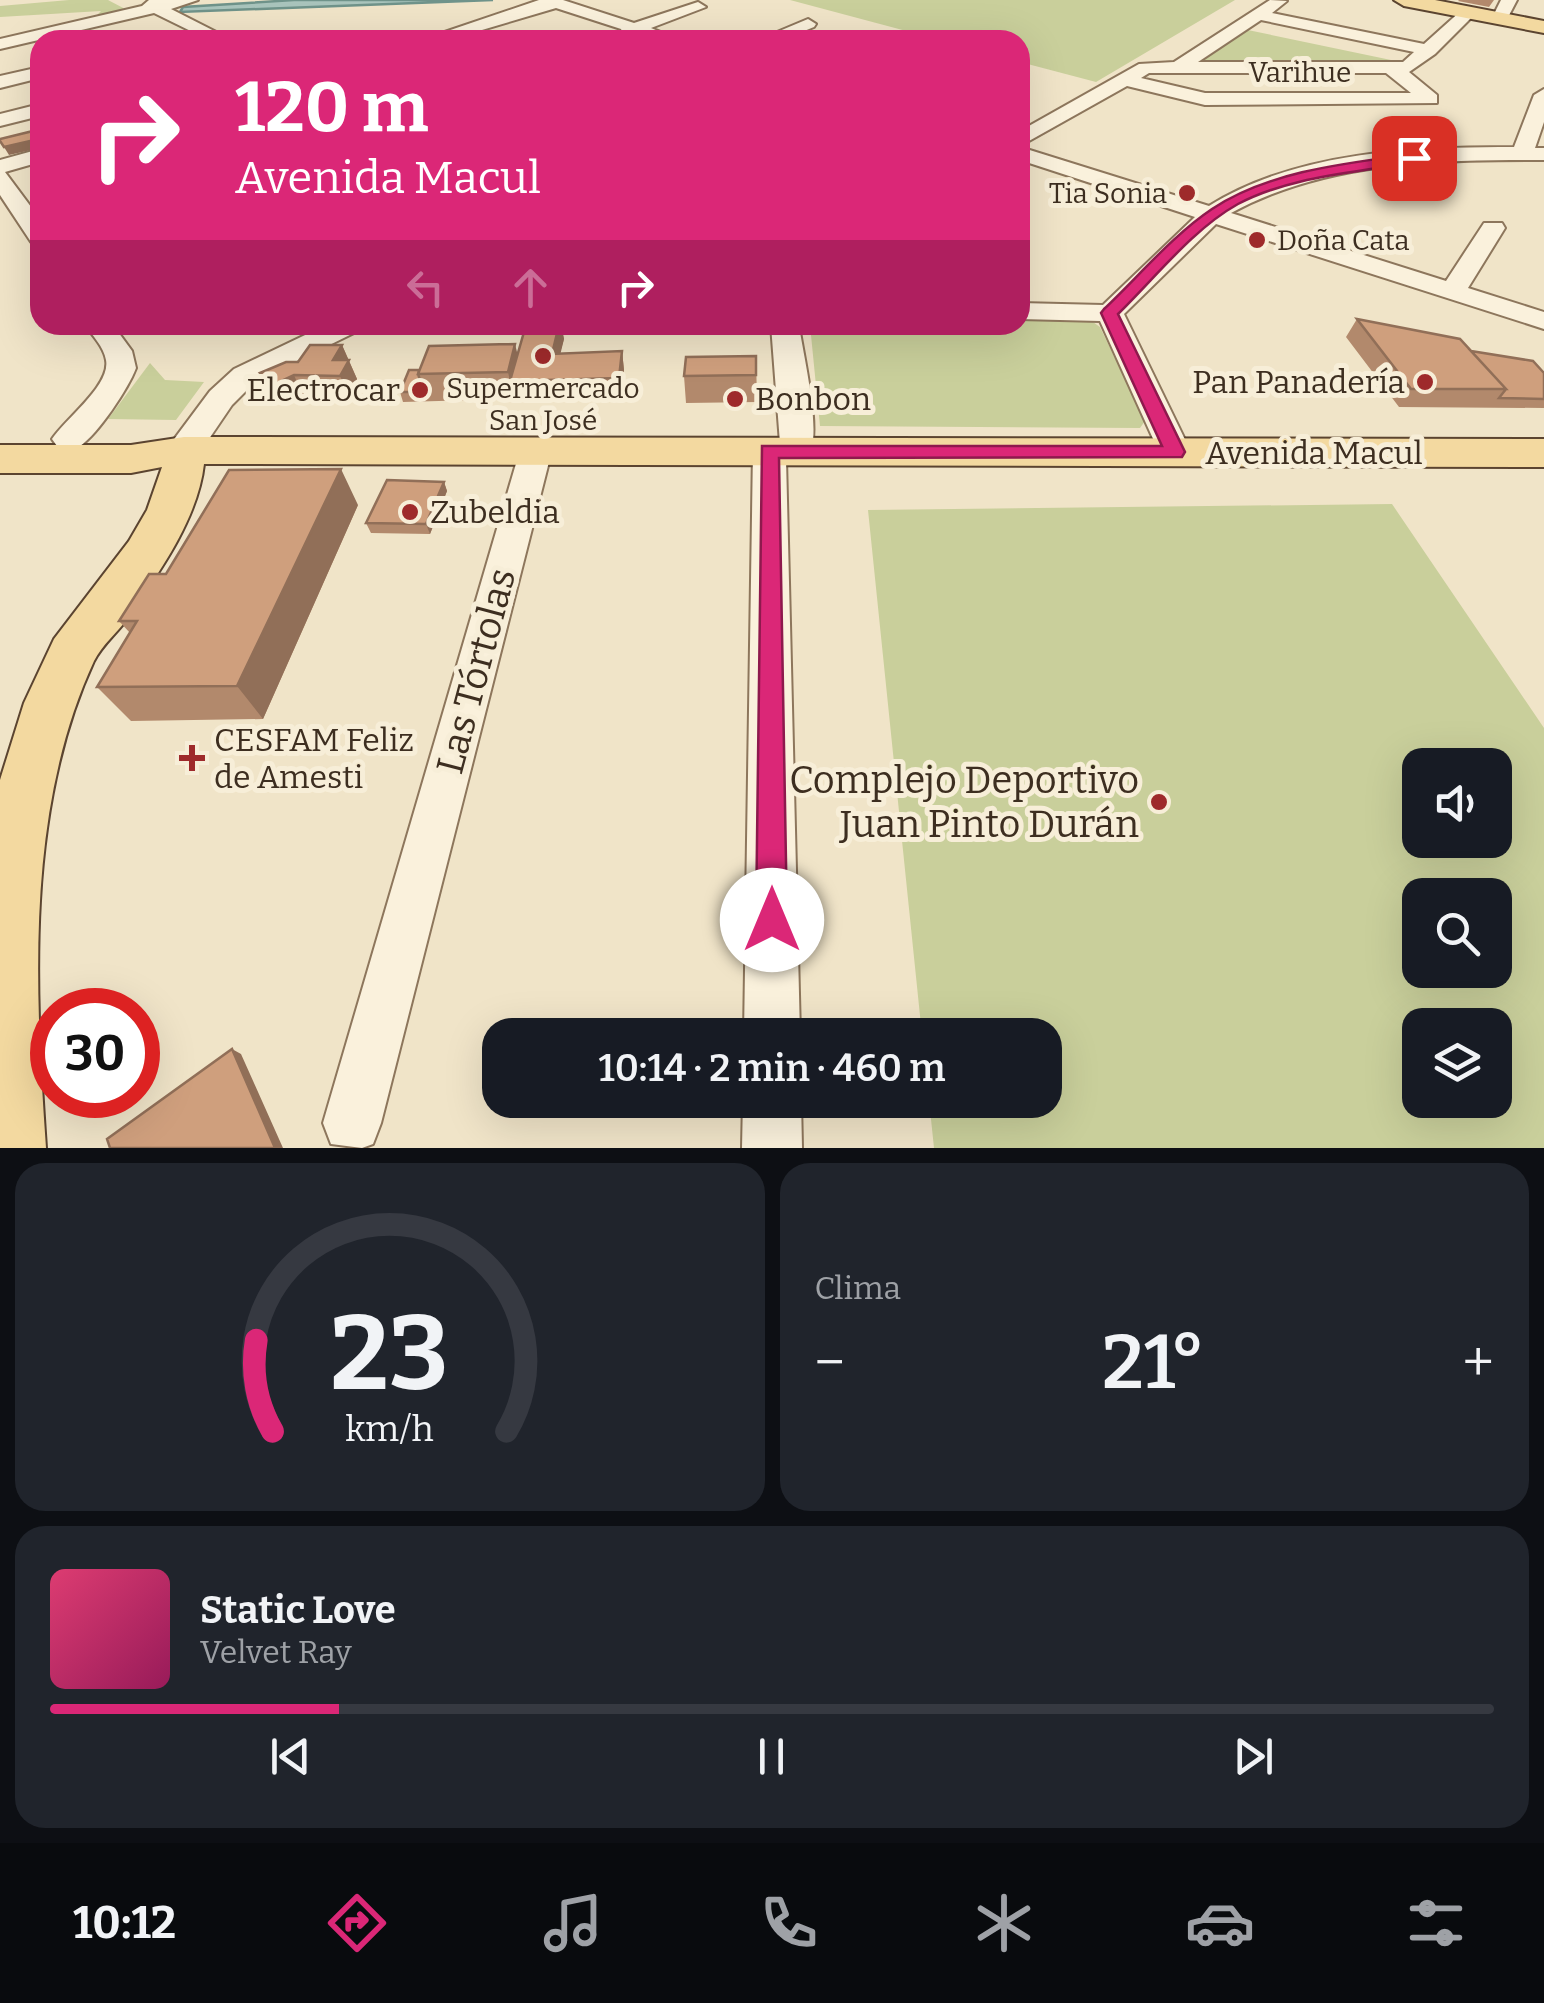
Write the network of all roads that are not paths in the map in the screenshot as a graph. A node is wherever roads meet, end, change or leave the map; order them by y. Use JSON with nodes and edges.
{"nodes":[{"id":1,"x":138,"y":0,"type":"edge"},
{"id":2,"x":190,"y":0,"type":"edge"},
{"id":3,"x":1406,"y":0,"type":"edge"},
{"id":4,"x":549,"y":1,"type":"edge"},
{"id":5,"x":1286,"y":2,"type":"edge"},
{"id":6,"x":698,"y":7,"type":"dead end"},
{"id":7,"x":156,"y":8,"type":"junction"},
{"id":8,"x":1504,"y":9,"type":"edge"},
{"id":9,"x":1469,"y":12,"type":"junction"},
{"id":10,"x":1258,"y":15,"type":"junction"},
{"id":11,"x":808,"y":24,"type":"dead end"},
{"id":12,"x":1544,"y":27,"type":"edge"},
{"id":13,"x":634,"y":28,"type":"junction"},
{"id":14,"x":61,"y":30,"type":"edge"},
{"id":15,"x":202,"y":30,"type":"edge"},
{"id":16,"x":461,"y":30,"type":"edge"},
{"id":17,"x":628,"y":30,"type":"edge"},
{"id":18,"x":640,"y":30,"type":"edge"},
{"id":19,"x":793,"y":30,"type":"edge"},
{"id":20,"x":30,"y":37,"type":"edge"},
{"id":21,"x":0,"y":44,"type":"edge"},
{"id":22,"x":1430,"y":50,"type":"junction"},
{"id":23,"x":1179,"y":67,"type":"junction"},
{"id":24,"x":1392,"y":68,"type":"junction"},
{"id":25,"x":30,"y":74,"type":"edge"},
{"id":26,"x":1122,"y":79,"type":"junction"},
{"id":27,"x":0,"y":82,"type":"edge"},
{"id":28,"x":1544,"y":95,"type":"edge"},
{"id":29,"x":30,"y":112,"type":"edge"},
{"id":30,"x":0,"y":120,"type":"edge"},
{"id":31,"x":1030,"y":134,"type":"edge"},
{"id":32,"x":1533,"y":154,"type":"edge"},
{"id":33,"x":1030,"y":156,"type":"edge"},
{"id":34,"x":30,"y":158,"type":"edge"},
{"id":35,"x":0,"y":166,"type":"edge"},
{"id":36,"x":0,"y":178,"type":"edge"},
{"id":37,"x":1212,"y":215,"type":"junction"},
{"id":38,"x":30,"y":219,"type":"edge"},
{"id":39,"x":1493,"y":228,"type":"dead end"},
{"id":40,"x":1452,"y":292,"type":"junction"},
{"id":41,"x":1030,"y":310,"type":"edge"},
{"id":42,"x":1110,"y":313,"type":"junction"},
{"id":43,"x":1544,"y":321,"type":"edge"},
{"id":44,"x":106,"y":335,"type":"edge"},
{"id":45,"x":327,"y":335,"type":"edge"},
{"id":46,"x":786,"y":335,"type":"edge"},
{"id":47,"x":0,"y":439,"type":"edge"},
{"id":48,"x":68,"y":439,"type":"junction"},
{"id":49,"x":184,"y":450,"type":"junction"},
{"id":50,"x":536,"y":450,"type":"junction"},
{"id":51,"x":782,"y":451,"type":"junction"},
{"id":52,"x":1175,"y":452,"type":"junction"},
{"id":53,"x":1544,"y":453,"type":"edge"},
{"id":54,"x":0,"y":459,"type":"edge"},
{"id":55,"x":772,"y":1018,"type":"edge"},
{"id":56,"x":772,"y":1118,"type":"edge"},
{"id":57,"x":352,"y":1123,"type":"dead end"},
{"id":58,"x":8,"y":1148,"type":"edge"},
{"id":59,"x":772,"y":1148,"type":"edge"}],
"edges":[{"from":1,"to":7,"type":"street"},
{"from":2,"to":7,"type":"street"},
{"from":3,"to":9,"type":"main road"},
{"from":4,"to":13,"type":"street"},
{"from":4,"to":16,"type":"street"},
{"from":5,"to":10,"type":"street"},
{"from":6,"to":13,"type":"street"},
{"from":7,"to":14,"type":"street"},
{"from":7,"to":15,"type":"street"},
{"from":8,"to":9,"type":"main road"},
{"from":8,"to":12,"type":"main road"},
{"from":9,"to":22,"type":"street"},
{"from":10,"to":22,"type":"street"},
{"from":10,"to":23,"type":"street"},
{"from":11,"to":19,"type":"street"},
{"from":13,"to":17,"type":"street"},
{"from":13,"to":18,"type":"street"},
{"from":20,"to":21,"type":"street"},
{"from":22,"to":24,"type":"street"},
{"from":23,"to":24,"type":"street"},
{"from":23,"to":26,"type":"street"},
{"from":24,"to":26,"type":"street","name":"Varihue"},
{"from":25,"to":27,"type":"street"},
{"from":26,"to":31,"type":"street"},
{"from":28,"to":32,"type":"street"},
{"from":29,"to":30,"type":"street"},
{"from":32,"to":37,"type":"street"},
{"from":33,"to":37,"type":"street"},
{"from":34,"to":35,"type":"street"},
{"from":36,"to":38,"type":"street"},
{"from":37,"to":40,"type":"street"},
{"from":37,"to":42,"type":"street"},
{"from":39,"to":40,"type":"street"},
{"from":40,"to":43,"type":"street"},
{"from":41,"to":42,"type":"street"},
{"from":42,"to":52,"type":"street"},
{"from":44,"to":48,"type":"street"},
{"from":45,"to":49,"type":"street"},
{"from":46,"to":51,"type":"street"},
{"from":47,"to":48,"type":"main road","name":"Avenida Macul"},
{"from":48,"to":49,"type":"main road","name":"Avenida Macul"},
{"from":49,"to":50,"type":"main road","name":"Avenida Macul"},
{"from":49,"to":54,"type":"main road","name":"Avenida Macul"},
{"from":49,"to":58,"type":"main road"},
{"from":50,"to":51,"type":"main road","name":"Avenida Macul"},
{"from":50,"to":57,"type":"street","name":"Las Tórtolas"},
{"from":51,"to":52,"type":"main road","name":"Avenida Macul"},
{"from":51,"to":55,"type":"street"},
{"from":52,"to":53,"type":"main road","name":"Avenida Macul"},
{"from":56,"to":59,"type":"street"}]}
